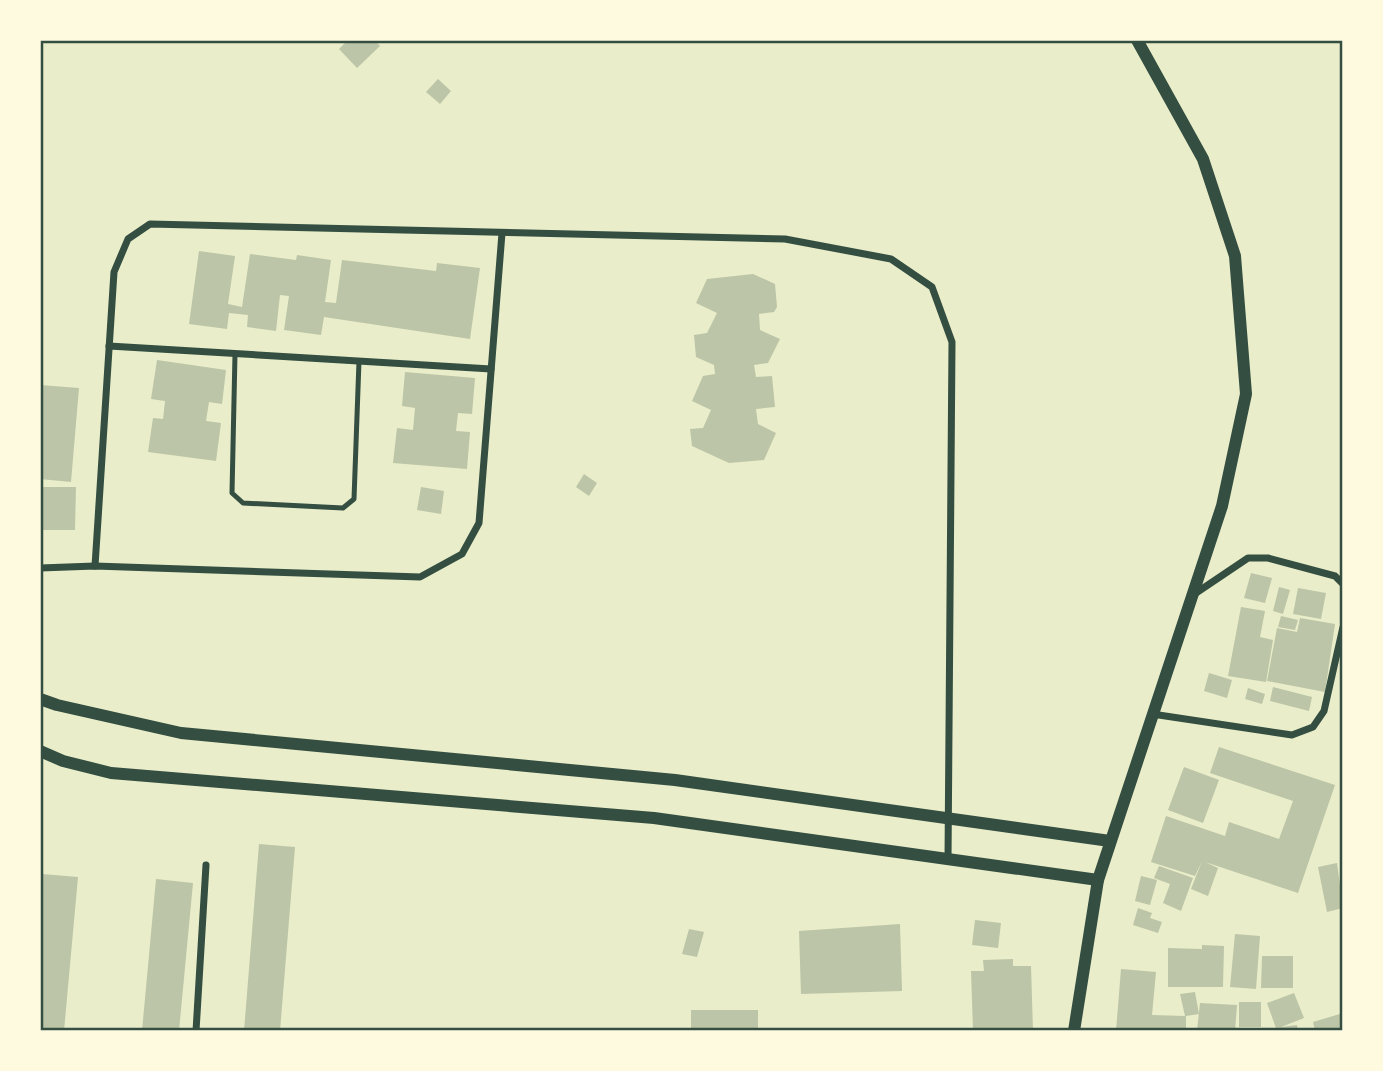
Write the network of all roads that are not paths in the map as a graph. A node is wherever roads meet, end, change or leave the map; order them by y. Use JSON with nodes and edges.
{"nodes":[{"id":1,"x":1138,"y":40,"type":"edge"},
{"id":2,"x":502,"y":233,"type":"junction"},
{"id":3,"x":109,"y":346,"type":"junction"},
{"id":4,"x":235,"y":354,"type":"junction"},
{"id":5,"x":359,"y":361,"type":"junction"},
{"id":6,"x":491,"y":369,"type":"junction"},
{"id":7,"x":95,"y":566,"type":"junction"},
{"id":8,"x":40,"y":568,"type":"edge"},
{"id":9,"x":1343,"y":584,"type":"edge"},
{"id":10,"x":1191,"y":597,"type":"junction"},
{"id":11,"x":1343,"y":627,"type":"edge"},
{"id":12,"x":40,"y":699,"type":"edge"},
{"id":13,"x":1152,"y":714,"type":"junction"},
{"id":14,"x":40,"y":751,"type":"edge"},
{"id":15,"x":948,"y":819,"type":"junction"},
{"id":16,"x":1110,"y":841,"type":"junction"},
{"id":17,"x":948,"y":860,"type":"junction"},
{"id":18,"x":206,"y":865,"type":"dead end"},
{"id":19,"x":1098,"y":880,"type":"junction"},
{"id":20,"x":196,"y":1031,"type":"edge"},
{"id":21,"x":1074,"y":1031,"type":"edge"}],
"edges":[{"from":1,"to":10,"type":"street"},
{"from":2,"to":3,"type":"street"},
{"from":2,"to":6,"type":"street"},
{"from":2,"to":15,"type":"street"},
{"from":3,"to":4,"type":"street"},
{"from":3,"to":7,"type":"street"},
{"from":4,"to":5,"type":"street"},
{"from":4,"to":5,"type":"lane"},
{"from":5,"to":6,"type":"street"},
{"from":6,"to":7,"type":"street"},
{"from":7,"to":8,"type":"street"},
{"from":9,"to":10,"type":"street"},
{"from":10,"to":13,"type":"street"},
{"from":11,"to":13,"type":"street"},
{"from":12,"to":15,"type":"street"},
{"from":13,"to":16,"type":"street"},
{"from":14,"to":17,"type":"street"},
{"from":15,"to":16,"type":"street"},
{"from":15,"to":17,"type":"street"},
{"from":16,"to":19,"type":"street"},
{"from":17,"to":19,"type":"street"},
{"from":18,"to":20,"type":"street"},
{"from":19,"to":21,"type":"street"}]}
